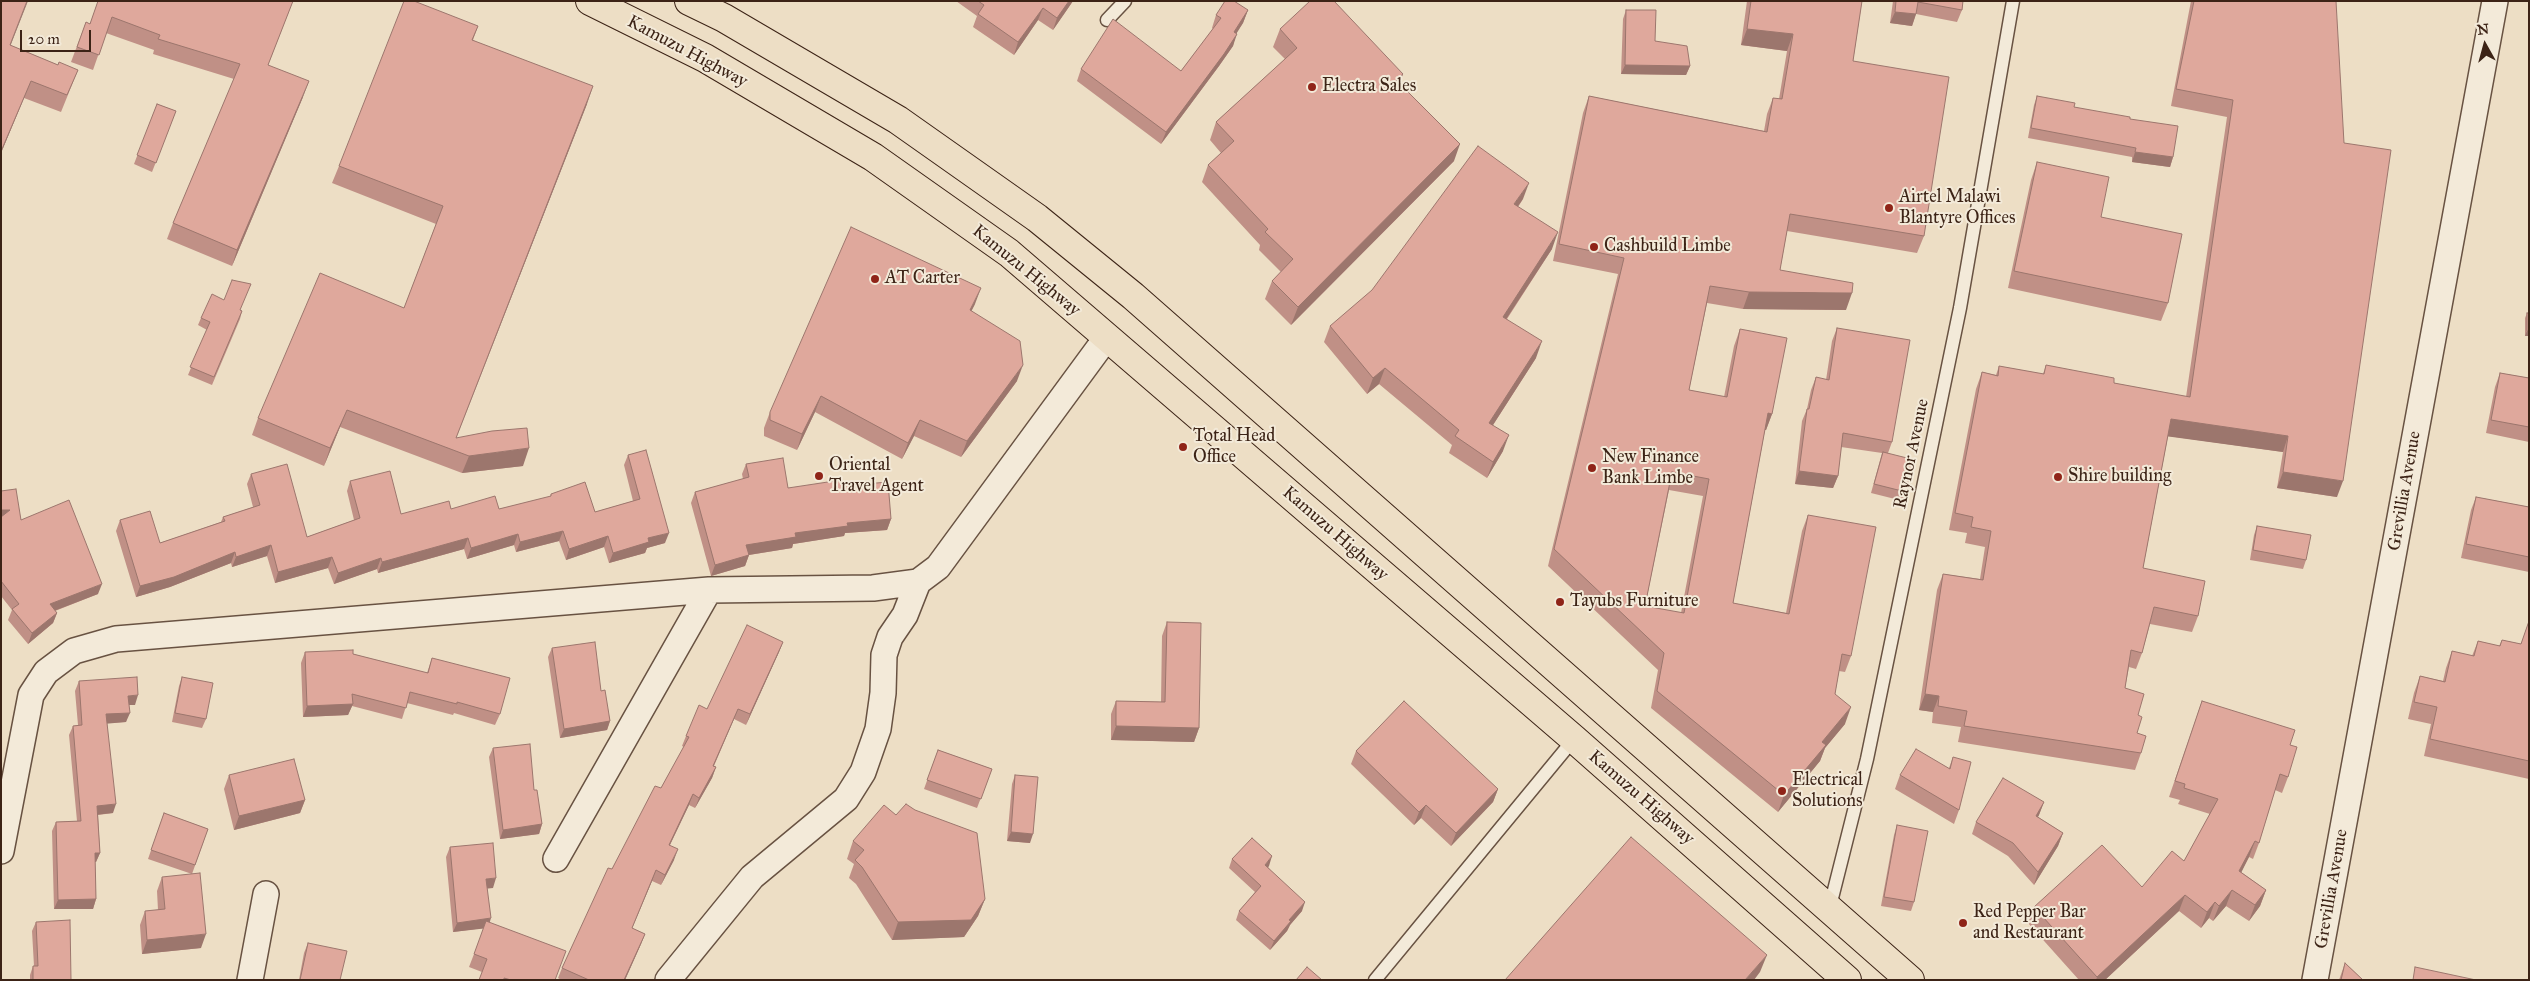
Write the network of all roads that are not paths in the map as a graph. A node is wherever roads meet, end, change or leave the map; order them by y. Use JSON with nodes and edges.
{"nodes":[{"id":1,"x":590,"y":1,"type":"edge"},
{"id":2,"x":689,"y":1,"type":"edge"},
{"id":3,"x":1125,"y":1,"type":"edge"},
{"id":4,"x":2013,"y":1,"type":"edge"},
{"id":5,"x":2495,"y":1,"type":"edge"},
{"id":6,"x":1107,"y":20,"type":"dead end"},
{"id":7,"x":1106,"y":337,"type":"junction"},
{"id":8,"x":918,"y":582,"type":"junction"},
{"id":9,"x":709,"y":590,"type":"junction"},
{"id":10,"x":1574,"y":739,"type":"junction"},
{"id":11,"x":1,"y":851,"type":"edge"},
{"id":12,"x":556,"y":859,"type":"dead end"},
{"id":13,"x":266,"y":894,"type":"dead end"},
{"id":14,"x":1829,"y":910,"type":"junction"},
{"id":15,"x":250,"y":980,"type":"edge"},
{"id":16,"x":668,"y":980,"type":"edge"},
{"id":17,"x":1375,"y":980,"type":"edge"},
{"id":18,"x":1847,"y":980,"type":"edge"},
{"id":19,"x":1910,"y":980,"type":"edge"},
{"id":20,"x":2315,"y":980,"type":"edge"}],
"edges":[{"from":1,"to":7,"type":"highway","name":"Kamuzu Highway"},
{"from":2,"to":14,"type":"highway"},
{"from":3,"to":6,"type":"lane"},
{"from":4,"to":14,"type":"lane","name":"Raynor Avenue"},
{"from":5,"to":20,"type":"street","name":"Grevillia Avenue"},
{"from":7,"to":8,"type":"street"},
{"from":7,"to":10,"type":"highway","name":"Kamuzu Highway"},
{"from":8,"to":9,"type":"street"},
{"from":8,"to":16,"type":"street"},
{"from":9,"to":11,"type":"street"},
{"from":9,"to":12,"type":"street"},
{"from":10,"to":17,"type":"lane"},
{"from":10,"to":18,"type":"highway","name":"Kamuzu Highway"},
{"from":13,"to":15,"type":"street"},
{"from":14,"to":19,"type":"highway"}]}
